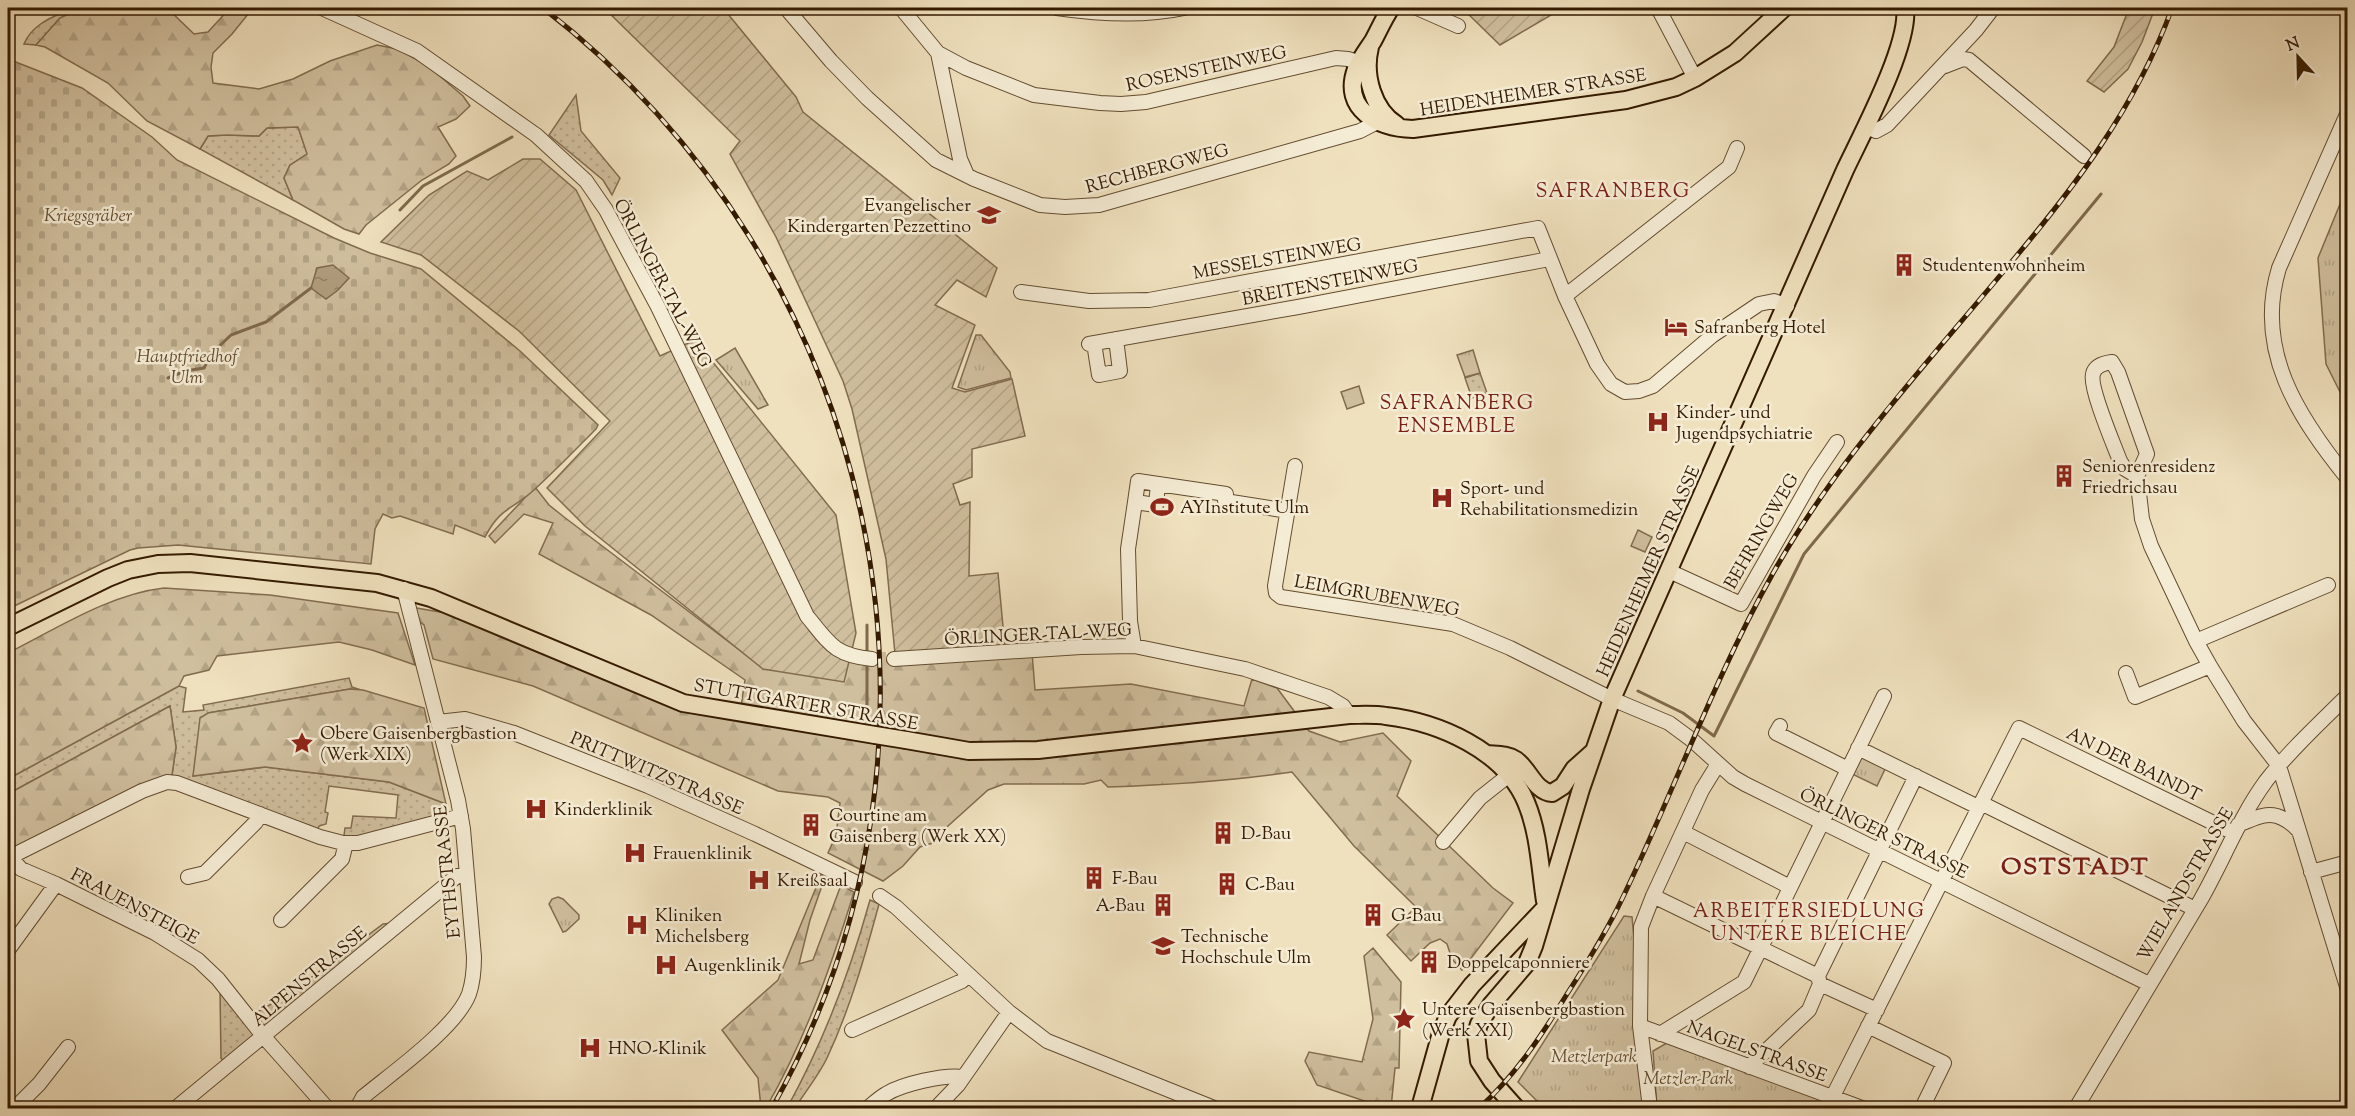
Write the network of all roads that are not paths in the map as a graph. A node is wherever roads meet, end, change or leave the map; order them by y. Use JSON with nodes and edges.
{"nodes":[{"id":1,"x":322,"y":8,"type":"edge"},
{"id":2,"x":786,"y":8,"type":"edge"},
{"id":3,"x":1057,"y":8,"type":"edge"},
{"id":4,"x":1184,"y":8,"type":"edge"},
{"id":5,"x":1391,"y":8,"type":"edge"},
{"id":6,"x":1417,"y":8,"type":"edge"},
{"id":7,"x":1658,"y":8,"type":"edge"},
{"id":8,"x":1784,"y":8,"type":"edge"},
{"id":9,"x":1905,"y":8,"type":"edge"},
{"id":10,"x":1993,"y":8,"type":"edge"},
{"id":11,"x":908,"y":10,"type":"edge"},
{"id":12,"x":1458,"y":26,"type":"dead end"},
{"id":13,"x":938,"y":53,"type":"junction"},
{"id":14,"x":1363,"y":63,"type":"junction"},
{"id":15,"x":1943,"y":66,"type":"junction"},
{"id":16,"x":1695,"y":78,"type":"junction"},
{"id":17,"x":2348,"y":112,"type":"edge"},
{"id":18,"x":1382,"y":120,"type":"junction"},
{"id":19,"x":1866,"y":127,"type":"junction"},
{"id":20,"x":1737,"y":148,"type":"dead end"},
{"id":21,"x":2084,"y":156,"type":"dead end"},
{"id":22,"x":967,"y":175,"type":"junction"},
{"id":23,"x":1549,"y":259,"type":"junction"},
{"id":24,"x":1021,"y":292,"type":"dead end"},
{"id":25,"x":1564,"y":296,"type":"junction"},
{"id":26,"x":1787,"y":306,"type":"junction"},
{"id":27,"x":1116,"y":339,"type":"junction"},
{"id":28,"x":1837,"y":442,"type":"dead end"},
{"id":29,"x":1295,"y":466,"type":"dead end"},
{"id":30,"x":2137,"y":476,"type":"junction"},
{"id":31,"x":2348,"y":479,"type":"edge"},
{"id":32,"x":1158,"y":484,"type":"junction"},
{"id":33,"x":1135,"y":502,"type":"junction"},
{"id":34,"x":1288,"y":511,"type":"junction"},
{"id":35,"x":1669,"y":572,"type":"junction"},
{"id":36,"x":2328,"y":585,"type":"dead end"},
{"id":37,"x":404,"y":589,"type":"junction"},
{"id":38,"x":8,"y":627,"type":"edge"},
{"id":39,"x":2196,"y":641,"type":"junction"},
{"id":40,"x":1134,"y":646,"type":"junction"},
{"id":41,"x":868,"y":658,"type":"tunnel mouth"},
{"id":42,"x":894,"y":659,"type":"tunnel mouth"},
{"id":43,"x":2210,"y":666,"type":"junction"},
{"id":44,"x":2126,"y":673,"type":"dead end"},
{"id":45,"x":2348,"y":695,"type":"edge"},
{"id":46,"x":1884,"y":696,"type":"dead end"},
{"id":47,"x":1612,"y":699,"type":"junction"},
{"id":48,"x":1349,"y":715,"type":"junction"},
{"id":49,"x":438,"y":722,"type":"junction"},
{"id":50,"x":1780,"y":726,"type":"dead end"},
{"id":51,"x":1858,"y":748,"type":"junction"},
{"id":52,"x":1593,"y":752,"type":"junction"},
{"id":53,"x":1485,"y":754,"type":"junction"},
{"id":54,"x":1718,"y":764,"type":"junction"},
{"id":55,"x":2279,"y":766,"type":"junction"},
{"id":56,"x":1848,"y":769,"type":"junction"},
{"id":57,"x":1509,"y":775,"type":"junction"},
{"id":58,"x":1916,"y":776,"type":"junction"},
{"id":59,"x":1980,"y":805,"type":"junction"},
{"id":60,"x":260,"y":814,"type":"junction"},
{"id":61,"x":461,"y":816,"type":"junction"},
{"id":62,"x":1822,"y":822,"type":"junction"},
{"id":63,"x":2232,"y":829,"type":"junction"},
{"id":64,"x":2297,"y":829,"type":"junction"},
{"id":65,"x":1683,"y":832,"type":"junction"},
{"id":66,"x":1443,"y":842,"type":"dead end"},
{"id":67,"x":346,"y":843,"type":"junction"},
{"id":68,"x":1878,"y":850,"type":"junction"},
{"id":69,"x":9,"y":858,"type":"edge"},
{"id":70,"x":2348,"y":862,"type":"edge"},
{"id":71,"x":2311,"y":872,"type":"junction"},
{"id":72,"x":467,"y":875,"type":"junction"},
{"id":73,"x":188,"y":877,"type":"dead end"},
{"id":74,"x":855,"y":882,"type":"dead end"},
{"id":75,"x":1941,"y":882,"type":"junction"},
{"id":76,"x":56,"y":884,"type":"junction"},
{"id":77,"x":1790,"y":887,"type":"junction"},
{"id":78,"x":880,"y":896,"type":"dead end"},
{"id":79,"x":1653,"y":896,"type":"junction"},
{"id":80,"x":1546,"y":907,"type":"junction"},
{"id":81,"x":2195,"y":909,"type":"junction"},
{"id":82,"x":281,"y":920,"type":"dead end"},
{"id":83,"x":8,"y":950,"type":"edge"},
{"id":84,"x":1760,"y":950,"type":"junction"},
{"id":85,"x":968,"y":974,"type":"junction"},
{"id":86,"x":1819,"y":980,"type":"junction"},
{"id":87,"x":2149,"y":984,"type":"junction"},
{"id":88,"x":2348,"y":990,"type":"edge"},
{"id":89,"x":1877,"y":1010,"type":"junction"},
{"id":90,"x":1009,"y":1012,"type":"junction"},
{"id":91,"x":1640,"y":1026,"type":"junction"},
{"id":92,"x":1868,"y":1026,"type":"junction"},
{"id":93,"x":852,"y":1030,"type":"dead end"},
{"id":94,"x":1660,"y":1034,"type":"junction"},
{"id":95,"x":264,"y":1037,"type":"junction"},
{"id":96,"x":68,"y":1047,"type":"dead end"},
{"id":97,"x":1749,"y":1067,"type":"junction"},
{"id":98,"x":963,"y":1077,"type":"junction"},
{"id":99,"x":1832,"y":1098,"type":"junction"},
{"id":100,"x":15,"y":1108,"type":"edge"},
{"id":101,"x":176,"y":1108,"type":"edge"},
{"id":102,"x":327,"y":1108,"type":"edge"},
{"id":103,"x":357,"y":1108,"type":"edge"},
{"id":104,"x":868,"y":1108,"type":"edge"},
{"id":105,"x":936,"y":1108,"type":"edge"},
{"id":106,"x":1214,"y":1108,"type":"edge"},
{"id":107,"x":1420,"y":1108,"type":"edge"},
{"id":108,"x":1516,"y":1108,"type":"edge"},
{"id":109,"x":1650,"y":1108,"type":"edge"},
{"id":110,"x":1862,"y":1108,"type":"edge"},
{"id":111,"x":1922,"y":1108,"type":"edge"},
{"id":112,"x":2076,"y":1108,"type":"edge"}],
"edges":[{"from":1,"to":41,"type":"street","name":"ÖRLINGER-TAL-WEG"},
{"from":2,"to":22,"type":"street","name":"RECHBERGWEG"},
{"from":3,"to":4,"type":"street"},
{"from":5,"to":14,"type":"main road","name":"HEIDENHEIMER STRASSE"},
{"from":6,"to":12,"type":"street"},
{"from":7,"to":16,"type":"street"},
{"from":8,"to":16,"type":"main road","name":"HEIDENHEIMER STRASSE"},
{"from":9,"to":19,"type":"main road","name":"HEIDENHEIMER STRASSE"},
{"from":10,"to":15,"type":"street"},
{"from":11,"to":13,"type":"street","name":"ROSENSTEINWEG"},
{"from":13,"to":14,"type":"street","name":"ROSENSTEINWEG"},
{"from":13,"to":22,"type":"street"},
{"from":14,"to":18,"type":"main road","name":"HEIDENHEIMER STRASSE"},
{"from":15,"to":19,"type":"street"},
{"from":15,"to":21,"type":"street"},
{"from":16,"to":18,"type":"main road","name":"HEIDENHEIMER STRASSE"},
{"from":17,"to":31,"type":"street"},
{"from":18,"to":22,"type":"street","name":"RECHBERGWEG"},
{"from":19,"to":26,"type":"main road","name":"HEIDENHEIMER STRASSE"},
{"from":20,"to":25,"type":"street"},
{"from":23,"to":24,"type":"street","name":"MESSELSTEINWEG"},
{"from":23,"to":25,"type":"street"},
{"from":23,"to":27,"type":"street","name":"BREITENSTEINWEG"},
{"from":25,"to":26,"type":"street"},
{"from":26,"to":35,"type":"main road","name":"HEIDENHEIMER STRASSE"},
{"from":27,"to":27,"type":"street","name":"BREITENSTEINWEG"},
{"from":28,"to":35,"type":"street","name":"BEHRINGWEG"},
{"from":29,"to":34,"type":"street","name":"LEIMGRUBENWEG"},
{"from":30,"to":30,"type":"street"},
{"from":30,"to":39,"type":"street"},
{"from":32,"to":33,"type":"street"},
{"from":32,"to":33,"type":"street"},
{"from":32,"to":34,"type":"street"},
{"from":33,"to":40,"type":"street"},
{"from":34,"to":47,"type":"street","name":"LEIMGRUBENWEG"},
{"from":35,"to":47,"type":"main road","name":"HEIDENHEIMER STRASSE"},
{"from":36,"to":39,"type":"street"},
{"from":37,"to":38,"type":"main road","name":"STUTTGARTER STRASSE"},
{"from":37,"to":48,"type":"main road","name":"STUTTGARTER STRASSE","bridge":true},
{"from":37,"to":49,"type":"street","name":"EYTHSTRASSE"},
{"from":39,"to":43,"type":"street"},
{"from":40,"to":42,"type":"street","name":"ÖRLINGER-TAL-WEG"},
{"from":40,"to":48,"type":"street","name":"ÖRLINGER-TAL-WEG"},
{"from":43,"to":44,"type":"street"},
{"from":43,"to":55,"type":"street"},
{"from":45,"to":55,"type":"street","name":"WIELANDSTRASSE"},
{"from":46,"to":51,"type":"street"},
{"from":47,"to":52,"type":"main road","name":"HEIDENHEIMER STRASSE"},
{"from":47,"to":54,"type":"street","name":"ÖRLINGER STRASSE"},
{"from":48,"to":53,"type":"main road","name":"STUTTGARTER STRASSE"},
{"from":49,"to":61,"type":"street","name":"EYTHSTRASSE"},
{"from":49,"to":74,"type":"street","name":"PRITTWITZSTRASSE"},
{"from":50,"to":56,"type":"street"},
{"from":51,"to":56,"type":"street"},
{"from":51,"to":58,"type":"street"},
{"from":52,"to":53,"type":"main road"},
{"from":52,"to":80,"type":"main road","name":"HEIDENHEIMER STRASSE"},
{"from":53,"to":57,"type":"main road","name":"STUTTGARTER STRASSE"},
{"from":54,"to":62,"type":"street","name":"ÖRLINGER STRASSE"},
{"from":54,"to":65,"type":"street"},
{"from":55,"to":63,"type":"street","name":"WIELANDSTRASSE"},
{"from":55,"to":64,"type":"street"},
{"from":56,"to":62,"type":"street"},
{"from":57,"to":66,"type":"street"},
{"from":57,"to":80,"type":"main road","name":"STUTTGARTER STRASSE"},
{"from":58,"to":59,"type":"street"},
{"from":58,"to":68,"type":"street"},
{"from":59,"to":63,"type":"street","name":"AN DER BAINDT"},
{"from":59,"to":75,"type":"street"},
{"from":59,"to":81,"type":"street"},
{"from":60,"to":67,"type":"street"},
{"from":60,"to":69,"type":"street"},
{"from":60,"to":73,"type":"street"},
{"from":61,"to":67,"type":"street"},
{"from":61,"to":72,"type":"street","name":"EYTHSTRASSE"},
{"from":62,"to":68,"type":"street","name":"ÖRLINGER STRASSE"},
{"from":62,"to":77,"type":"street"},
{"from":63,"to":64,"type":"street"},
{"from":63,"to":81,"type":"street","name":"WIELANDSTRASSE"},
{"from":64,"to":71,"type":"street"},
{"from":65,"to":77,"type":"street"},
{"from":65,"to":79,"type":"street"},
{"from":67,"to":82,"type":"street"},
{"from":68,"to":75,"type":"street","name":"ÖRLINGER STRASSE"},
{"from":68,"to":86,"type":"street"},
{"from":69,"to":76,"type":"street","name":"FRAUENSTEIGE"},
{"from":70,"to":71,"type":"street"},
{"from":71,"to":88,"type":"street"},
{"from":72,"to":95,"type":"street","name":"ALPENSTRASSE"},
{"from":72,"to":103,"type":"street","name":"EYTHSTRASSE"},
{"from":75,"to":87,"type":"street","name":"ÖRLINGER STRASSE"},
{"from":75,"to":89,"type":"street"},
{"from":76,"to":83,"type":"street"},
{"from":76,"to":95,"type":"street","name":"FRAUENSTEIGE"},
{"from":77,"to":84,"type":"street"},
{"from":78,"to":85,"type":"street"},
{"from":79,"to":84,"type":"street"},
{"from":79,"to":91,"type":"street"},
{"from":80,"to":107,"type":"main road"},
{"from":80,"to":108,"type":"main road","name":"HEIDENHEIMER STRASSE"},
{"from":81,"to":87,"type":"street","name":"WIELANDSTRASSE"},
{"from":84,"to":86,"type":"street"},
{"from":84,"to":94,"type":"street"},
{"from":85,"to":90,"type":"street"},
{"from":85,"to":93,"type":"street"},
{"from":86,"to":89,"type":"street"},
{"from":86,"to":97,"type":"street"},
{"from":87,"to":112,"type":"street","name":"WIELANDSTRASSE"},
{"from":89,"to":92,"type":"street"},
{"from":90,"to":98,"type":"street"},
{"from":90,"to":106,"type":"street"},
{"from":91,"to":94,"type":"street","name":"NAGELSTRASSE"},
{"from":91,"to":109,"type":"street"},
{"from":92,"to":99,"type":"street"},
{"from":92,"to":111,"type":"street"},
{"from":94,"to":97,"type":"street","name":"NAGELSTRASSE"},
{"from":95,"to":101,"type":"street","name":"ALPENSTRASSE"},
{"from":95,"to":102,"type":"street","name":"FRAUENSTEIGE"},
{"from":96,"to":100,"type":"street"},
{"from":97,"to":99,"type":"street","name":"NAGELSTRASSE"},
{"from":98,"to":104,"type":"street"},
{"from":98,"to":105,"type":"street"},
{"from":99,"to":110,"type":"street","name":"NAGELSTRASSE"}]}
